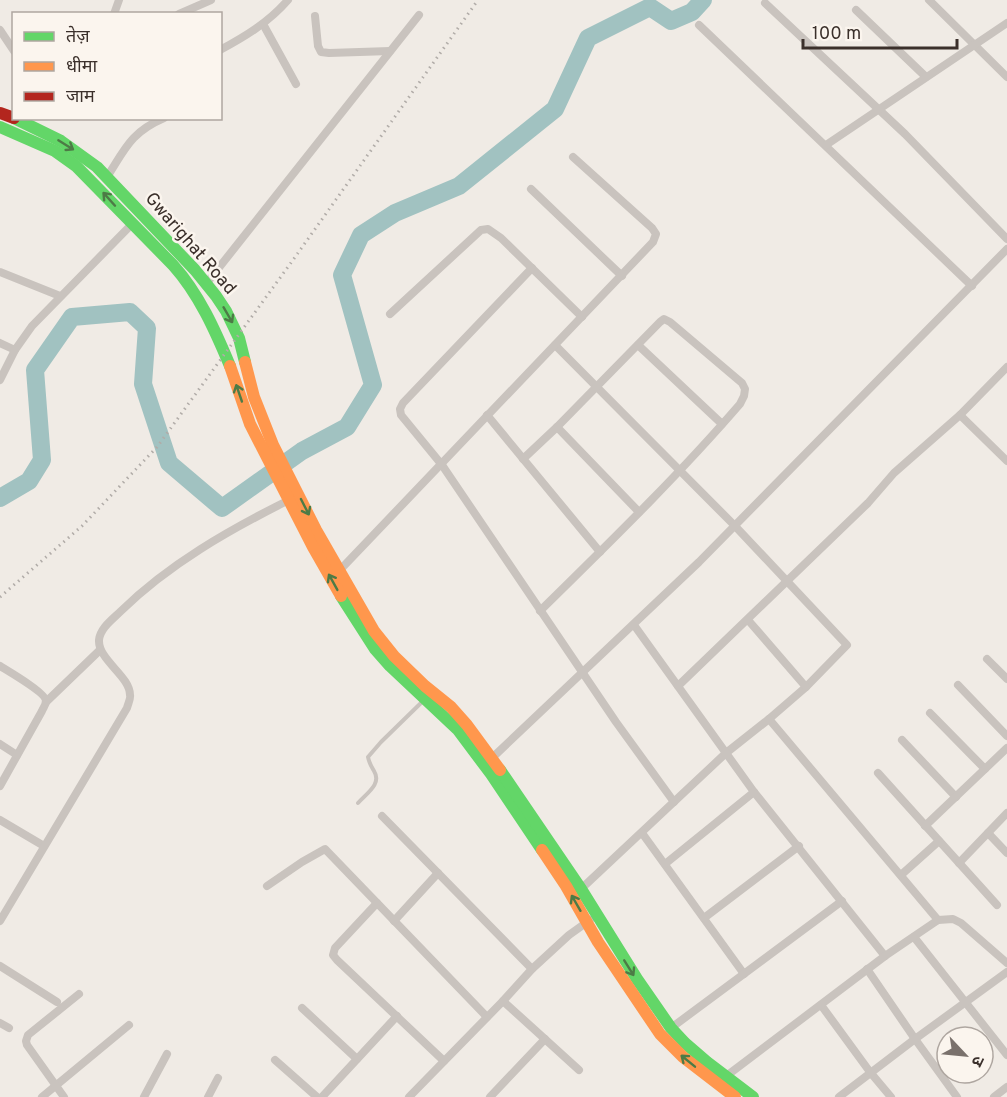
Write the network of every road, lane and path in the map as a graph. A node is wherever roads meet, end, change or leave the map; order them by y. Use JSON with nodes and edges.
{"nodes":[{"id":1,"x":211,"y":0,"type":"edge"},
{"id":2,"x":288,"y":0,"type":"edge"},
{"id":3,"x":929,"y":0,"type":"edge"},
{"id":4,"x":765,"y":3,"type":"dead end"},
{"id":5,"x":856,"y":10,"type":"dead end"},
{"id":6,"x":184,"y":12,"type":"edge"},
{"id":7,"x":419,"y":15,"type":"dead end"},
{"id":8,"x":315,"y":16,"type":"dead end"},
{"id":9,"x":1007,"y":23,"type":"edge"},
{"id":10,"x":263,"y":24,"type":"junction"},
{"id":11,"x":699,"y":25,"type":"dead end"},
{"id":12,"x":0,"y":30,"type":"edge"},
{"id":13,"x":976,"y":45,"type":"junction"},
{"id":14,"x":12,"y":48,"type":"edge"},
{"id":15,"x":222,"y":49,"type":"edge"},
{"id":16,"x":390,"y":51,"type":"junction"},
{"id":17,"x":1007,"y":76,"type":"edge"},
{"id":18,"x":926,"y":77,"type":"junction"},
{"id":19,"x":296,"y":84,"type":"dead end"},
{"id":20,"x":878,"y":110,"type":"junction"},
{"id":21,"x":21,"y":120,"type":"edge"},
{"id":22,"x":160,"y":120,"type":"edge"},
{"id":23,"x":0,"y":127,"type":"edge"},
{"id":24,"x":826,"y":145,"type":"junction"},
{"id":25,"x":573,"y":157,"type":"dead end"},
{"id":26,"x":107,"y":177,"type":"junction"},
{"id":27,"x":531,"y":189,"type":"dead end"},
{"id":28,"x":132,"y":224,"type":"junction"},
{"id":29,"x":1007,"y":239,"type":"edge"},
{"id":30,"x":1007,"y":249,"type":"edge"},
{"id":31,"x":1007,"y":258,"type":"edge"},
{"id":32,"x":532,"y":268,"type":"junction"},
{"id":33,"x":989,"y":268,"type":"junction"},
{"id":34,"x":0,"y":272,"type":"edge"},
{"id":35,"x":621,"y":276,"type":"junction"},
{"id":36,"x":206,"y":284,"type":"junction"},
{"id":37,"x":972,"y":286,"type":"junction"},
{"id":38,"x":60,"y":296,"type":"junction"},
{"id":39,"x":390,"y":314,"type":"dead end"},
{"id":40,"x":582,"y":316,"type":"junction"},
{"id":41,"x":0,"y":343,"type":"edge"},
{"id":42,"x":555,"y":345,"type":"junction"},
{"id":43,"x":638,"y":345,"type":"junction"},
{"id":44,"x":15,"y":350,"type":"junction"},
{"id":45,"x":1007,"y":367,"type":"edge"},
{"id":46,"x":0,"y":380,"type":"edge"},
{"id":47,"x":597,"y":387,"type":"junction"},
{"id":48,"x":487,"y":415,"type":"junction"},
{"id":49,"x":960,"y":415,"type":"junction"},
{"id":50,"x":722,"y":424,"type":"junction"},
{"id":51,"x":557,"y":427,"type":"junction"},
{"id":52,"x":267,"y":446,"type":"junction"},
{"id":53,"x":523,"y":459,"type":"junction"},
{"id":54,"x":1007,"y":461,"type":"edge"},
{"id":55,"x":441,"y":465,"type":"junction"},
{"id":56,"x":679,"y":471,"type":"junction"},
{"id":57,"x":288,"y":492,"type":"junction"},
{"id":58,"x":639,"y":512,"type":"junction"},
{"id":59,"x":735,"y":526,"type":"junction"},
{"id":60,"x":600,"y":552,"type":"junction"},
{"id":61,"x":339,"y":571,"type":"junction"},
{"id":62,"x":787,"y":581,"type":"junction"},
{"id":63,"x":540,"y":611,"type":"junction"},
{"id":64,"x":748,"y":620,"type":"junction"},
{"id":65,"x":634,"y":625,"type":"junction"},
{"id":66,"x":100,"y":650,"type":"junction"},
{"id":67,"x":987,"y":659,"type":"dead end"},
{"id":68,"x":0,"y":666,"type":"edge"},
{"id":69,"x":582,"y":672,"type":"junction"},
{"id":70,"x":1007,"y":680,"type":"edge"},
{"id":71,"x":958,"y":685,"type":"dead end"},
{"id":72,"x":678,"y":686,"type":"junction"},
{"id":73,"x":806,"y":687,"type":"junction"},
{"id":74,"x":426,"y":699,"type":"junction"},
{"id":75,"x":46,"y":702,"type":"junction"},
{"id":76,"x":930,"y":713,"type":"dead end"},
{"id":77,"x":769,"y":719,"type":"junction"},
{"id":78,"x":1007,"y":736,"type":"edge"},
{"id":79,"x":902,"y":740,"type":"dead end"},
{"id":80,"x":0,"y":744,"type":"edge"},
{"id":81,"x":1007,"y":748,"type":"edge"},
{"id":82,"x":726,"y":753,"type":"junction"},
{"id":83,"x":17,"y":755,"type":"junction"},
{"id":84,"x":492,"y":758,"type":"junction"},
{"id":85,"x":985,"y":769,"type":"junction"},
{"id":86,"x":878,"y":773,"type":"dead end"},
{"id":87,"x":0,"y":786,"type":"edge"},
{"id":88,"x":754,"y":792,"type":"junction"},
{"id":89,"x":956,"y":797,"type":"junction"},
{"id":90,"x":674,"y":802,"type":"junction"},
{"id":91,"x":358,"y":803,"type":"dead end"},
{"id":92,"x":1007,"y":813,"type":"edge"},
{"id":93,"x":382,"y":816,"type":"dead end"},
{"id":94,"x":0,"y":820,"type":"edge"},
{"id":95,"x":925,"y":826,"type":"junction"},
{"id":96,"x":642,"y":833,"type":"junction"},
{"id":97,"x":988,"y":833,"type":"junction"},
{"id":98,"x":939,"y":841,"type":"junction"},
{"id":99,"x":44,"y":846,"type":"junction"},
{"id":100,"x":799,"y":846,"type":"junction"},
{"id":101,"x":1007,"y":853,"type":"edge"},
{"id":102,"x":959,"y":862,"type":"junction"},
{"id":103,"x":665,"y":864,"type":"junction"},
{"id":104,"x":438,"y":873,"type":"junction"},
{"id":105,"x":901,"y":875,"type":"junction"},
{"id":106,"x":267,"y":886,"type":"dead end"},
{"id":107,"x":581,"y":890,"type":"junction"},
{"id":108,"x":842,"y":901,"type":"junction"},
{"id":109,"x":377,"y":903,"type":"junction"},
{"id":110,"x":997,"y":905,"type":"dead end"},
{"id":111,"x":598,"y":915,"type":"junction"},
{"id":112,"x":704,"y":918,"type":"junction"},
{"id":113,"x":938,"y":920,"type":"junction"},
{"id":114,"x":0,"y":921,"type":"edge"},
{"id":115,"x":394,"y":921,"type":"junction"},
{"id":116,"x":587,"y":922,"type":"junction"},
{"id":117,"x":914,"y":936,"type":"junction"},
{"id":118,"x":885,"y":956,"type":"junction"},
{"id":119,"x":1007,"y":963,"type":"edge"},
{"id":120,"x":0,"y":966,"type":"edge"},
{"id":121,"x":532,"y":969,"type":"junction"},
{"id":122,"x":867,"y":969,"type":"junction"},
{"id":123,"x":1007,"y":972,"type":"edge"},
{"id":124,"x":744,"y":974,"type":"junction"},
{"id":125,"x":80,"y":994,"type":"dead end"},
{"id":126,"x":503,"y":1001,"type":"junction"},
{"id":127,"x":57,"y":1002,"type":"dead end"},
{"id":128,"x":964,"y":1002,"type":"junction"},
{"id":129,"x":821,"y":1005,"type":"junction"},
{"id":130,"x":302,"y":1008,"type":"dead end"},
{"id":131,"x":396,"y":1016,"type":"junction"},
{"id":132,"x":487,"y":1017,"type":"junction"},
{"id":133,"x":0,"y":1023,"type":"edge"},
{"id":134,"x":129,"y":1025,"type":"dead end"},
{"id":135,"x":9,"y":1028,"type":"dead end"},
{"id":136,"x":671,"y":1028,"type":"junction"},
{"id":137,"x":545,"y":1039,"type":"junction"},
{"id":138,"x":915,"y":1039,"type":"junction"},
{"id":139,"x":167,"y":1054,"type":"dead end"},
{"id":140,"x":1007,"y":1055,"type":"edge"},
{"id":141,"x":357,"y":1059,"type":"junction"},
{"id":142,"x":275,"y":1060,"type":"dead end"},
{"id":143,"x":444,"y":1061,"type":"junction"},
{"id":144,"x":579,"y":1070,"type":"dead end"},
{"id":145,"x":870,"y":1072,"type":"junction"},
{"id":146,"x":725,"y":1077,"type":"junction"},
{"id":147,"x":218,"y":1078,"type":"dead end"},
{"id":148,"x":55,"y":1085,"type":"junction"},
{"id":149,"x":1007,"y":1087,"type":"edge"},
{"id":150,"x":144,"y":1096,"type":"edge"},
{"id":151,"x":42,"y":1097,"type":"edge"},
{"id":152,"x":64,"y":1097,"type":"edge"},
{"id":153,"x":208,"y":1097,"type":"edge"},
{"id":154,"x":317,"y":1097,"type":"edge"},
{"id":155,"x":322,"y":1097,"type":"edge"},
{"id":156,"x":409,"y":1097,"type":"edge"},
{"id":157,"x":490,"y":1097,"type":"edge"},
{"id":158,"x":735,"y":1097,"type":"edge"},
{"id":159,"x":753,"y":1097,"type":"edge"},
{"id":160,"x":839,"y":1097,"type":"edge"},
{"id":161,"x":891,"y":1097,"type":"edge"},
{"id":162,"x":957,"y":1097,"type":"edge"},
{"id":163,"x":994,"y":1097,"type":"edge"}],
"edges":[{"from":1,"to":6,"type":"street"},
{"from":2,"to":10,"type":"street"},
{"from":3,"to":13,"type":"street"},
{"from":4,"to":20,"type":"street"},
{"from":5,"to":18,"type":"street"},
{"from":7,"to":16,"type":"street"},
{"from":8,"to":16,"type":"street"},
{"from":9,"to":13,"type":"street"},
{"from":10,"to":15,"type":"street"},
{"from":10,"to":19,"type":"street"},
{"from":11,"to":24,"type":"street"},
{"from":12,"to":14,"type":"street"},
{"from":13,"to":17,"type":"street"},
{"from":13,"to":18,"type":"street"},
{"from":16,"to":36,"type":"street"},
{"from":18,"to":20,"type":"street"},
{"from":20,"to":24,"type":"street"},
{"from":20,"to":29,"type":"street"},
{"from":21,"to":26,"type":"street","name":"Gwarighat Road","one_way":true},
{"from":22,"to":26,"type":"street"},
{"from":28,"to":23,"type":"street","one_way":true},
{"from":24,"to":37,"type":"street"},
{"from":25,"to":35,"type":"street"},
{"from":26,"to":36,"type":"street","name":"Gwarighat Road"},
{"from":27,"to":35,"type":"street"},
{"from":28,"to":38,"type":"street"},
{"from":52,"to":28,"type":"street","one_way":true},
{"from":30,"to":33,"type":"street"},
{"from":31,"to":33,"type":"street"},
{"from":32,"to":39,"type":"street"},
{"from":32,"to":40,"type":"street"},
{"from":32,"to":55,"type":"street"},
{"from":33,"to":37,"type":"street"},
{"from":34,"to":38,"type":"street"},
{"from":35,"to":40,"type":"street"},
{"from":36,"to":52,"type":"street","name":"Gwarighat Road","one_way":true},
{"from":37,"to":59,"type":"street"},
{"from":38,"to":44,"type":"street"},
{"from":40,"to":42,"type":"street"},
{"from":41,"to":44,"type":"street"},
{"from":42,"to":47,"type":"street"},
{"from":42,"to":48,"type":"street"},
{"from":43,"to":47,"type":"street"},
{"from":43,"to":50,"type":"street"},
{"from":43,"to":50,"type":"street"},
{"from":44,"to":46,"type":"street"},
{"from":45,"to":49,"type":"street"},
{"from":47,"to":51,"type":"street"},
{"from":47,"to":56,"type":"street"},
{"from":48,"to":53,"type":"street"},
{"from":48,"to":55,"type":"street"},
{"from":49,"to":54,"type":"street"},
{"from":49,"to":62,"type":"street"},
{"from":50,"to":56,"type":"street"},
{"from":51,"to":53,"type":"street"},
{"from":51,"to":58,"type":"street"},
{"from":52,"to":57,"type":"street"},
{"from":53,"to":60,"type":"street"},
{"from":55,"to":61,"type":"street"},
{"from":55,"to":63,"type":"street"},
{"from":56,"to":58,"type":"street"},
{"from":56,"to":59,"type":"street"},
{"from":57,"to":61,"type":"street","one_way":true},
{"from":57,"to":66,"type":"street"},
{"from":74,"to":57,"type":"street","one_way":true},
{"from":58,"to":60,"type":"street"},
{"from":59,"to":62,"type":"street"},
{"from":59,"to":65,"type":"street"},
{"from":60,"to":63,"type":"street"},
{"from":61,"to":84,"type":"street"},
{"from":62,"to":64,"type":"street"},
{"from":62,"to":73,"type":"street"},
{"from":63,"to":69,"type":"street"},
{"from":64,"to":72,"type":"street"},
{"from":64,"to":73,"type":"street"},
{"from":65,"to":69,"type":"street"},
{"from":65,"to":72,"type":"street"},
{"from":66,"to":75,"type":"street"},
{"from":66,"to":99,"type":"street"},
{"from":67,"to":70,"type":"street"},
{"from":68,"to":75,"type":"street"},
{"from":69,"to":84,"type":"street"},
{"from":69,"to":90,"type":"street"},
{"from":71,"to":78,"type":"street"},
{"from":72,"to":82,"type":"street"},
{"from":73,"to":77,"type":"street"},
{"from":74,"to":91,"type":"lane"},
{"from":116,"to":74,"type":"street","one_way":true},
{"from":75,"to":83,"type":"street"},
{"from":76,"to":85,"type":"street"},
{"from":77,"to":82,"type":"street"},
{"from":77,"to":105,"type":"street"},
{"from":79,"to":89,"type":"street"},
{"from":80,"to":83,"type":"street"},
{"from":81,"to":85,"type":"street"},
{"from":82,"to":88,"type":"street"},
{"from":82,"to":90,"type":"street"},
{"from":83,"to":87,"type":"street"},
{"from":84,"to":107,"type":"street"},
{"from":85,"to":89,"type":"street"},
{"from":86,"to":95,"type":"street"},
{"from":88,"to":100,"type":"street"},
{"from":88,"to":103,"type":"street"},
{"from":89,"to":95,"type":"street"},
{"from":90,"to":96,"type":"street"},
{"from":92,"to":97,"type":"street"},
{"from":93,"to":104,"type":"street"},
{"from":94,"to":99,"type":"street"},
{"from":95,"to":98,"type":"street"},
{"from":96,"to":103,"type":"street"},
{"from":96,"to":107,"type":"street"},
{"from":97,"to":101,"type":"street"},
{"from":97,"to":102,"type":"street"},
{"from":98,"to":102,"type":"street"},
{"from":98,"to":105,"type":"street"},
{"from":99,"to":114,"type":"street"},
{"from":100,"to":108,"type":"street"},
{"from":100,"to":112,"type":"street"},
{"from":102,"to":110,"type":"street"},
{"from":103,"to":112,"type":"street"},
{"from":104,"to":115,"type":"street"},
{"from":104,"to":121,"type":"street"},
{"from":105,"to":113,"type":"street"},
{"from":106,"to":109,"type":"street"},
{"from":107,"to":111,"type":"street"},
{"from":108,"to":118,"type":"street"},
{"from":108,"to":124,"type":"street"},
{"from":109,"to":115,"type":"street"},
{"from":109,"to":131,"type":"street"},
{"from":111,"to":116,"type":"street"},
{"from":111,"to":136,"type":"street","one_way":true},
{"from":112,"to":124,"type":"street"},
{"from":113,"to":117,"type":"street"},
{"from":113,"to":119,"type":"street"},
{"from":115,"to":132,"type":"street"},
{"from":116,"to":121,"type":"street"},
{"from":158,"to":116,"type":"street","one_way":true},
{"from":117,"to":118,"type":"street"},
{"from":117,"to":128,"type":"street"},
{"from":118,"to":122,"type":"street"},
{"from":120,"to":127,"type":"street"},
{"from":121,"to":126,"type":"street"},
{"from":122,"to":129,"type":"street"},
{"from":122,"to":138,"type":"street"},
{"from":123,"to":128,"type":"street"},
{"from":124,"to":136,"type":"street"},
{"from":125,"to":148,"type":"street"},
{"from":126,"to":132,"type":"street"},
{"from":126,"to":137,"type":"street"},
{"from":128,"to":138,"type":"street"},
{"from":128,"to":140,"type":"street"},
{"from":129,"to":145,"type":"street"},
{"from":129,"to":146,"type":"street"},
{"from":130,"to":141,"type":"street"},
{"from":131,"to":141,"type":"street"},
{"from":131,"to":143,"type":"street"},
{"from":132,"to":143,"type":"street"},
{"from":133,"to":135,"type":"street"},
{"from":134,"to":148,"type":"street"},
{"from":136,"to":146,"type":"street"},
{"from":137,"to":144,"type":"street"},
{"from":137,"to":157,"type":"street"},
{"from":138,"to":145,"type":"street"},
{"from":138,"to":162,"type":"street"},
{"from":139,"to":150,"type":"street"},
{"from":141,"to":155,"type":"street"},
{"from":142,"to":154,"type":"street"},
{"from":143,"to":156,"type":"street"},
{"from":145,"to":160,"type":"street"},
{"from":145,"to":161,"type":"street"},
{"from":146,"to":159,"type":"street"},
{"from":147,"to":153,"type":"street"},
{"from":148,"to":151,"type":"street"},
{"from":148,"to":152,"type":"street"},
{"from":149,"to":163,"type":"street"}]}
